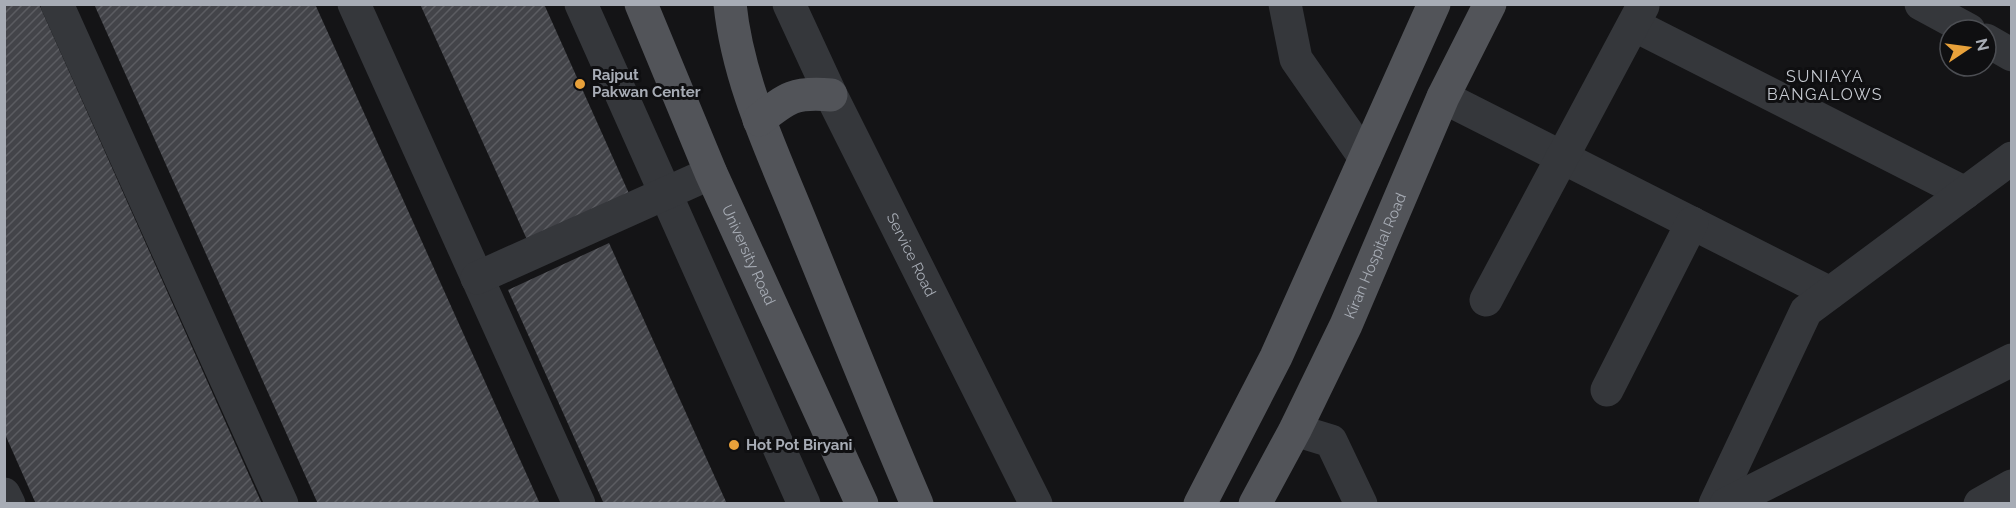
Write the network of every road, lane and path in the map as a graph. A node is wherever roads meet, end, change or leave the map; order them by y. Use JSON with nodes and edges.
{"nodes":[{"id":1,"x":57,"y":4,"type":"edge"},
{"id":2,"x":354,"y":4,"type":"edge"},
{"id":3,"x":580,"y":4,"type":"edge"},
{"id":4,"x":641,"y":4,"type":"edge"},
{"id":5,"x":730,"y":4,"type":"edge"},
{"id":6,"x":789,"y":4,"type":"edge"},
{"id":7,"x":1285,"y":4,"type":"edge"},
{"id":8,"x":1434,"y":4,"type":"edge"},
{"id":9,"x":1490,"y":4,"type":"edge"},
{"id":10,"x":1921,"y":4,"type":"edge"},
{"id":11,"x":1639,"y":15,"type":"edge"},
{"id":12,"x":1955,"y":18,"type":"edge"},
{"id":13,"x":1998,"y":44,"type":"edge"},
{"id":14,"x":2012,"y":55,"type":"edge"},
{"id":15,"x":831,"y":95,"type":"junction"},
{"id":16,"x":1443,"y":97,"type":"junction"},
{"id":17,"x":759,"y":120,"type":"junction"},
{"id":18,"x":1563,"y":157,"type":"junction"},
{"id":19,"x":1365,"y":158,"type":"junction"},
{"id":20,"x":2012,"y":158,"type":"edge"},
{"id":21,"x":711,"y":173,"type":"junction"},
{"id":22,"x":664,"y":193,"type":"junction"},
{"id":23,"x":1965,"y":193,"type":"junction"},
{"id":24,"x":1692,"y":223,"type":"junction"},
{"id":25,"x":477,"y":278,"type":"junction"},
{"id":26,"x":1830,"y":293,"type":"junction"},
{"id":27,"x":1486,"y":300,"type":"dead end"},
{"id":28,"x":2012,"y":360,"type":"edge"},
{"id":29,"x":1607,"y":390,"type":"dead end"},
{"id":30,"x":1294,"y":430,"type":"junction"},
{"id":31,"x":2012,"y":486,"type":"edge"},
{"id":32,"x":4,"y":494,"type":"edge"},
{"id":33,"x":9,"y":504,"type":"edge"},
{"id":34,"x":282,"y":504,"type":"edge"},
{"id":35,"x":579,"y":504,"type":"edge"},
{"id":36,"x":804,"y":504,"type":"edge"},
{"id":37,"x":862,"y":504,"type":"edge"},
{"id":38,"x":917,"y":504,"type":"edge"},
{"id":39,"x":1036,"y":504,"type":"edge"},
{"id":40,"x":1200,"y":504,"type":"edge"},
{"id":41,"x":1255,"y":504,"type":"edge"},
{"id":42,"x":1361,"y":504,"type":"edge"},
{"id":43,"x":1715,"y":504,"type":"edge"},
{"id":44,"x":1726,"y":504,"type":"edge"},
{"id":45,"x":1980,"y":504,"type":"edge"}],
"edges":[{"from":1,"to":34,"type":"street"},
{"from":2,"to":25,"type":"street"},
{"from":3,"to":22,"type":"street"},
{"from":4,"to":21,"type":"main road","name":"University Road"},
{"from":5,"to":17,"type":"main road"},
{"from":6,"to":15,"type":"street","name":"Service Road"},
{"from":7,"to":19,"type":"street"},
{"from":8,"to":19,"type":"main road"},
{"from":9,"to":16,"type":"main road","name":"Kiran Hospital Road"},
{"from":10,"to":12,"type":"street"},
{"from":11,"to":18,"type":"street"},
{"from":11,"to":23,"type":"street"},
{"from":13,"to":14,"type":"street"},
{"from":15,"to":17,"type":"main road"},
{"from":15,"to":39,"type":"street","name":"Service Road"},
{"from":16,"to":18,"type":"street"},
{"from":16,"to":30,"type":"main road","name":"Kiran Hospital Road"},
{"from":17,"to":38,"type":"main road"},
{"from":18,"to":24,"type":"street"},
{"from":18,"to":27,"type":"street"},
{"from":19,"to":40,"type":"main road"},
{"from":20,"to":23,"type":"street"},
{"from":21,"to":22,"type":"street"},
{"from":21,"to":37,"type":"main road","name":"University Road"},
{"from":22,"to":25,"type":"street"},
{"from":22,"to":36,"type":"street"},
{"from":23,"to":26,"type":"street"},
{"from":24,"to":26,"type":"street"},
{"from":24,"to":29,"type":"street"},
{"from":25,"to":35,"type":"street"},
{"from":26,"to":43,"type":"street"},
{"from":28,"to":44,"type":"street"},
{"from":30,"to":41,"type":"main road","name":"Kiran Hospital Road"},
{"from":30,"to":42,"type":"street"},
{"from":31,"to":45,"type":"street"},
{"from":32,"to":33,"type":"street"}]}
